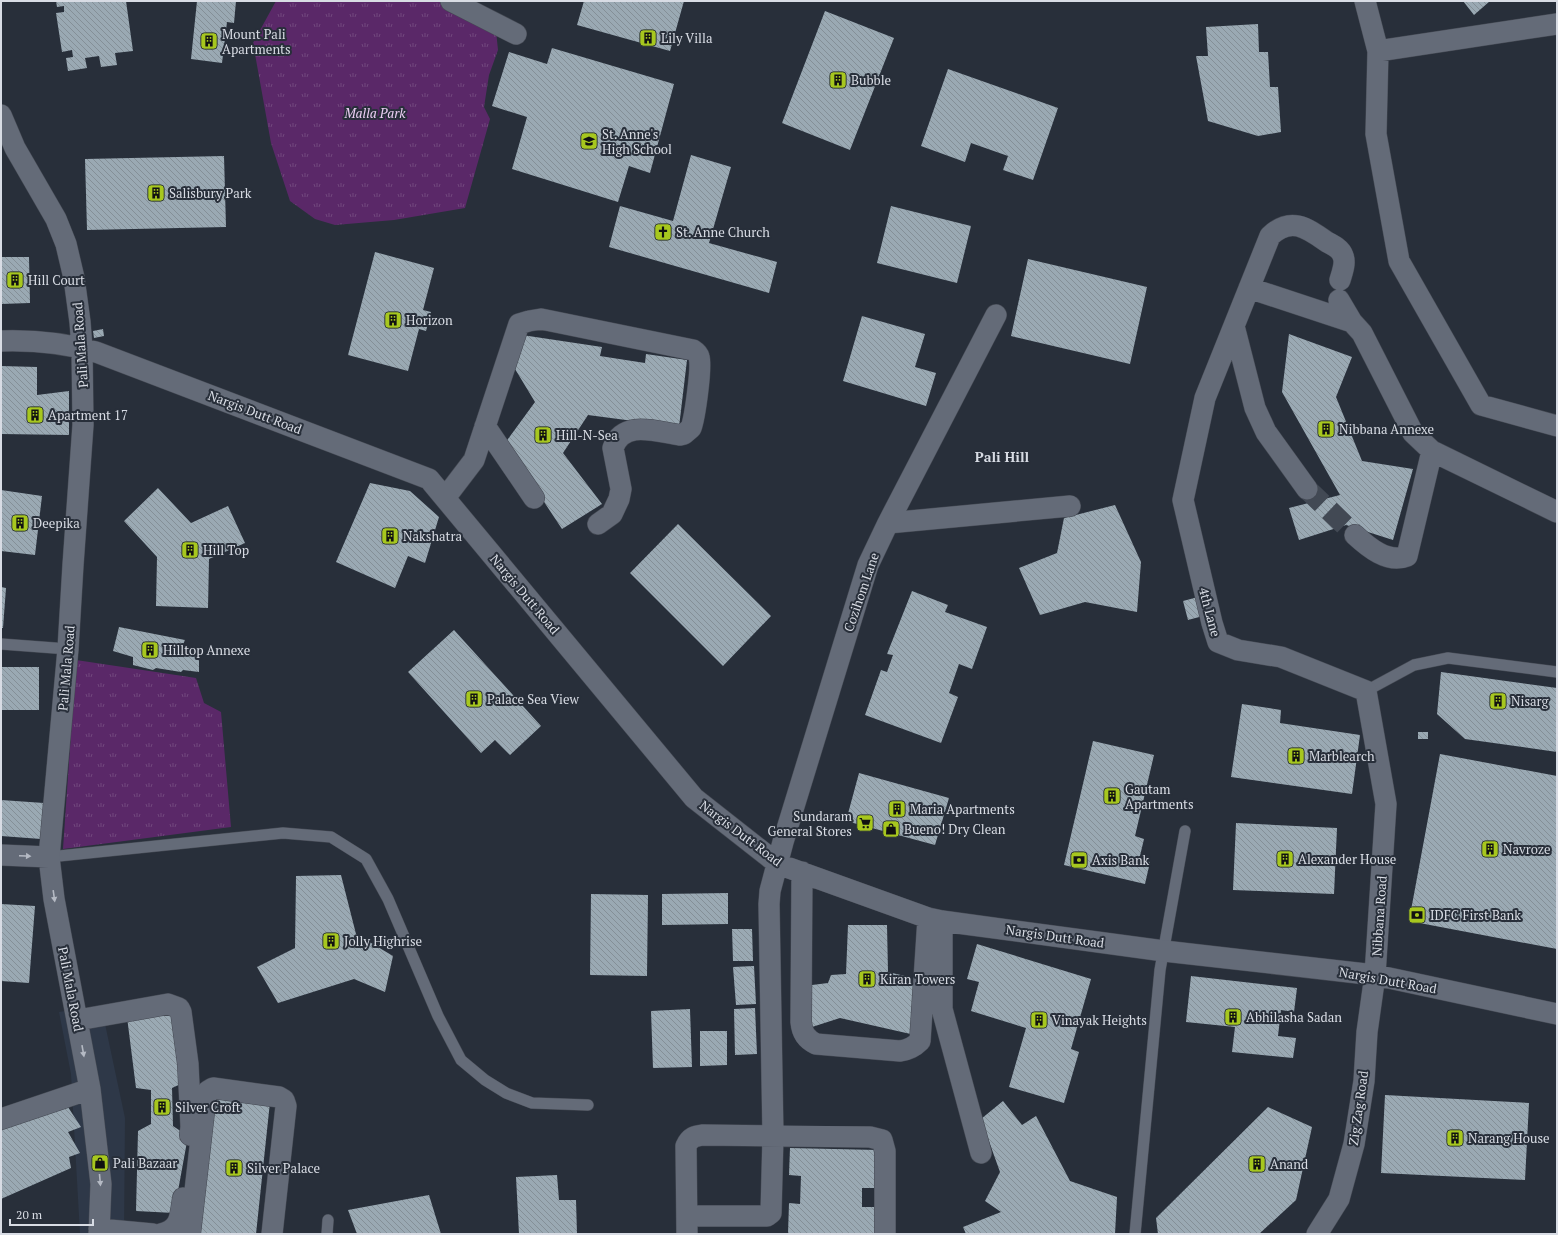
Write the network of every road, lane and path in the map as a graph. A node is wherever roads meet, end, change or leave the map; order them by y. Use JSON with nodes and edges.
{"nodes":[{"id":1,"x":451,"y":1,"type":"edge"},
{"id":2,"x":1365,"y":1,"type":"edge"},
{"id":3,"x":1557,"y":24,"type":"edge"},
{"id":4,"x":516,"y":34,"type":"dead end"},
{"id":5,"x":1378,"y":51,"type":"junction"},
{"id":6,"x":1,"y":115,"type":"edge"},
{"id":7,"x":1250,"y":288,"type":"junction"},
{"id":8,"x":996,"y":315,"type":"dead end"},
{"id":9,"x":1352,"y":322,"type":"junction"},
{"id":10,"x":1234,"y":326,"type":"junction"},
{"id":11,"x":1,"y":341,"type":"edge"},
{"id":12,"x":82,"y":348,"type":"junction"},
{"id":13,"x":485,"y":426,"type":"junction"},
{"id":14,"x":1557,"y":426,"type":"edge"},
{"id":15,"x":1432,"y":451,"type":"junction"},
{"id":16,"x":1307,"y":489,"type":"tunnel mouth"},
{"id":17,"x":445,"y":498,"type":"junction"},
{"id":18,"x":534,"y":498,"type":"dead end"},
{"id":19,"x":1070,"y":506,"type":"dead end"},
{"id":20,"x":1557,"y":512,"type":"edge"},
{"id":21,"x":888,"y":523,"type":"junction"},
{"id":22,"x":598,"y":524,"type":"dead end"},
{"id":23,"x":1355,"y":535,"type":"tunnel mouth"},
{"id":24,"x":1,"y":644,"type":"edge"},
{"id":25,"x":68,"y":649,"type":"junction"},
{"id":26,"x":1557,"y":672,"type":"edge"},
{"id":27,"x":1366,"y":691,"type":"junction"},
{"id":28,"x":1185,"y":831,"type":"dead end"},
{"id":29,"x":1,"y":854,"type":"edge"},
{"id":30,"x":49,"y":858,"type":"junction"},
{"id":31,"x":778,"y":864,"type":"junction"},
{"id":32,"x":802,"y":872,"type":"junction"},
{"id":33,"x":935,"y":919,"type":"junction"},
{"id":34,"x":1164,"y":951,"type":"junction"},
{"id":35,"x":1375,"y":975,"type":"junction"},
{"id":36,"x":1557,"y":1014,"type":"edge"},
{"id":37,"x":78,"y":1020,"type":"junction"},
{"id":38,"x":90,"y":1090,"type":"junction"},
{"id":39,"x":588,"y":1105,"type":"dead end"},
{"id":40,"x":1,"y":1119,"type":"edge"},
{"id":41,"x":773,"y":1136,"type":"junction"},
{"id":42,"x":981,"y":1153,"type":"dead end"},
{"id":43,"x":328,"y":1220,"type":"dead end"},
{"id":44,"x":687,"y":1225,"type":"edge"},
{"id":45,"x":99,"y":1231,"type":"edge"},
{"id":46,"x":153,"y":1234,"type":"edge"},
{"id":47,"x":161,"y":1234,"type":"edge"},
{"id":48,"x":190,"y":1234,"type":"edge"},
{"id":49,"x":272,"y":1234,"type":"edge"},
{"id":50,"x":327,"y":1234,"type":"edge"},
{"id":51,"x":885,"y":1234,"type":"edge"},
{"id":52,"x":1136,"y":1234,"type":"edge"},
{"id":53,"x":1317,"y":1234,"type":"edge"}],
"edges":[{"from":1,"to":4,"type":"street"},
{"from":2,"to":5,"type":"street"},
{"from":3,"to":5,"type":"street"},
{"from":5,"to":14,"type":"street"},
{"from":6,"to":12,"type":"street","name":"Pali Mala Road"},
{"from":7,"to":9,"type":"street"},
{"from":7,"to":9,"type":"street"},
{"from":7,"to":10,"type":"street"},
{"from":8,"to":21,"type":"street","name":"Cozihom Lane"},
{"from":9,"to":15,"type":"street"},
{"from":10,"to":16,"type":"street"},
{"from":10,"to":27,"type":"street","name":"4th Lane"},
{"from":11,"to":12,"type":"street","name":"Nargis Dutt Road"},
{"from":12,"to":17,"type":"street","name":"Nargis Dutt Road"},
{"from":12,"to":25,"type":"street","name":"Pali Mala Road"},
{"from":13,"to":17,"type":"street"},
{"from":13,"to":18,"type":"street"},
{"from":13,"to":22,"type":"street"},
{"from":15,"to":20,"type":"street"},
{"from":15,"to":23,"type":"street"},
{"from":17,"to":31,"type":"street","name":"Nargis Dutt Road"},
{"from":19,"to":21,"type":"street"},
{"from":21,"to":31,"type":"street","name":"Cozihom Lane"},
{"from":24,"to":25,"type":"lane"},
{"from":25,"to":30,"type":"street","name":"Pali Mala Road"},
{"from":26,"to":27,"type":"lane"},
{"from":27,"to":35,"type":"street","name":"Nibbana Road"},
{"from":28,"to":34,"type":"lane"},
{"from":29,"to":30,"type":"street","one_way":true},
{"from":30,"to":37,"type":"street","name":"Pali Mala Road","one_way":true},
{"from":30,"to":39,"type":"lane"},
{"from":31,"to":32,"type":"street","name":"Nargis Dutt Road"},
{"from":31,"to":41,"type":"street","name":"Cozihom Lane"},
{"from":32,"to":33,"type":"street","name":"Nargis Dutt Road"},
{"from":32,"to":33,"type":"street"},
{"from":33,"to":34,"type":"street","name":"Nargis Dutt Road"},
{"from":33,"to":42,"type":"street"},
{"from":34,"to":35,"type":"street","name":"Nargis Dutt Road"},
{"from":34,"to":52,"type":"lane"},
{"from":35,"to":36,"type":"street","name":"Nargis Dutt Road"},
{"from":35,"to":53,"type":"street","name":"Zig Zag Road"},
{"from":37,"to":38,"type":"street","name":"Pali Mala Road","one_way":true},
{"from":37,"to":47,"type":"street"},
{"from":38,"to":40,"type":"street"},
{"from":38,"to":45,"type":"street","name":"Pali Mala Road","one_way":true},
{"from":41,"to":44,"type":"street","name":"Cozihom Lane"},
{"from":41,"to":44,"type":"street"},
{"from":41,"to":51,"type":"street"},
{"from":43,"to":50,"type":"lane"},
{"from":45,"to":46,"type":"street"},
{"from":48,"to":49,"type":"street"}]}
